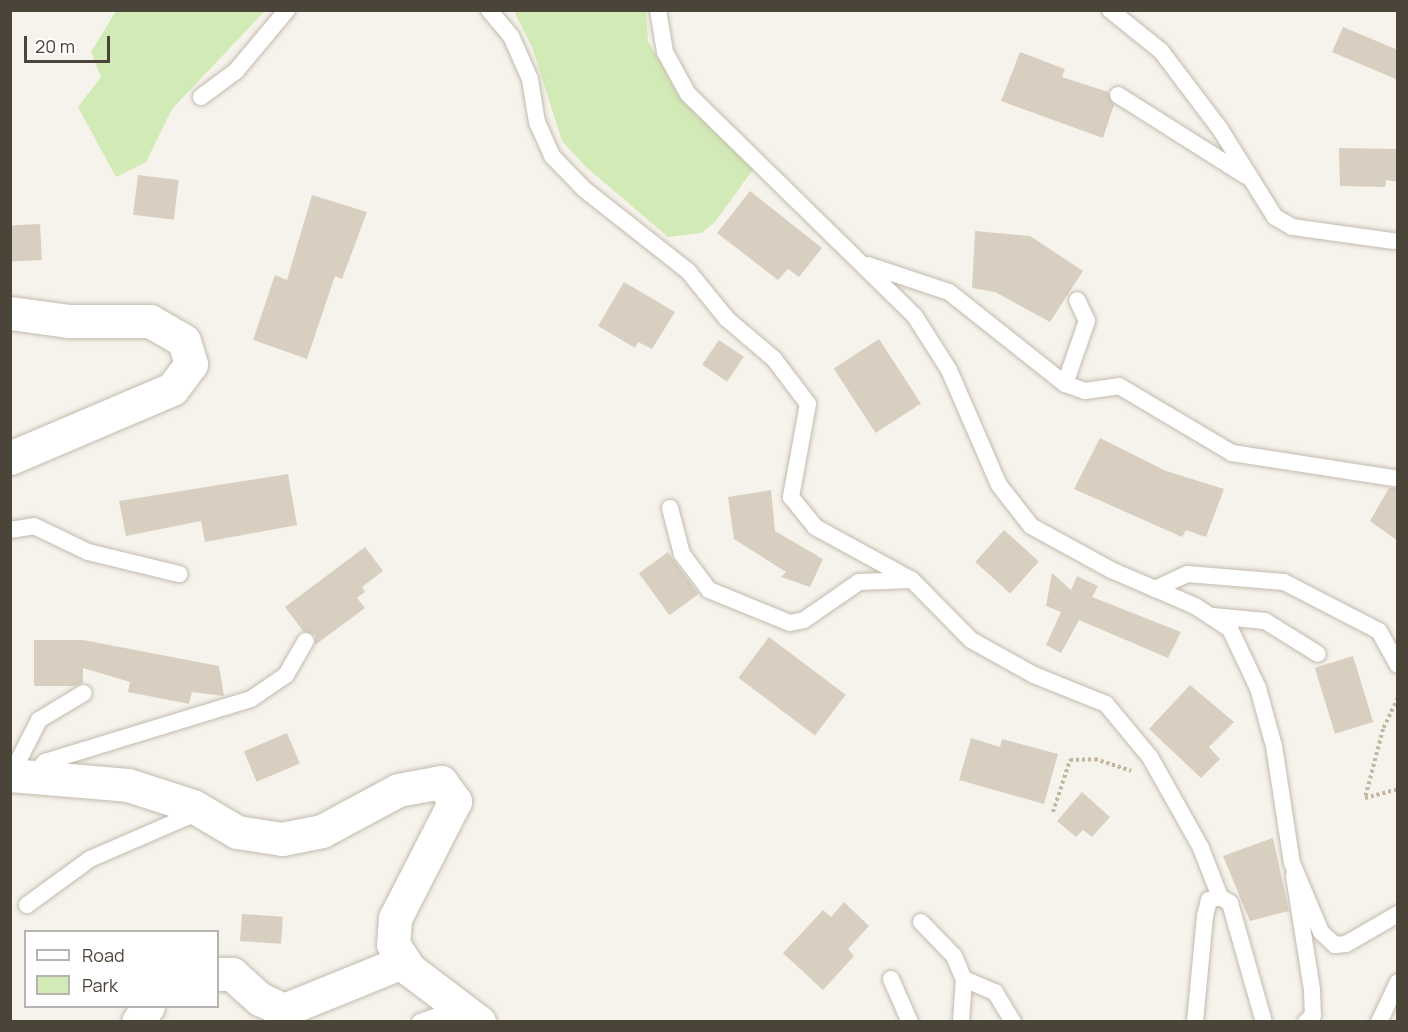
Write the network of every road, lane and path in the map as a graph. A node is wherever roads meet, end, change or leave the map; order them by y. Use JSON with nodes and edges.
{"nodes":[{"id":1,"x":287,"y":10,"type":"edge"},
{"id":2,"x":489,"y":10,"type":"edge"},
{"id":3,"x":658,"y":10,"type":"edge"},
{"id":4,"x":1110,"y":10,"type":"edge"},
{"id":5,"x":1118,"y":95,"type":"dead end"},
{"id":6,"x":201,"y":97,"type":"dead end"},
{"id":7,"x":1252,"y":180,"type":"junction"},
{"id":8,"x":1393,"y":241,"type":"dead end"},
{"id":9,"x":867,"y":265,"type":"junction"},
{"id":10,"x":1077,"y":300,"type":"dead end"},
{"id":11,"x":10,"y":313,"type":"edge"},
{"id":12,"x":1065,"y":384,"type":"junction"},
{"id":13,"x":10,"y":458,"type":"edge"},
{"id":14,"x":1394,"y":478,"type":"dead end"},
{"id":15,"x":670,"y":508,"type":"dead end"},
{"id":16,"x":10,"y":530,"type":"edge"},
{"id":17,"x":179,"y":574,"type":"dead end"},
{"id":18,"x":912,"y":580,"type":"junction"},
{"id":19,"x":1155,"y":589,"type":"junction"},
{"id":20,"x":1213,"y":616,"type":"junction"},
{"id":21,"x":306,"y":640,"type":"dead end"},
{"id":22,"x":1318,"y":654,"type":"dead end"},
{"id":23,"x":1398,"y":665,"type":"edge"},
{"id":24,"x":84,"y":693,"type":"dead end"},
{"id":25,"x":1398,"y":699,"type":"edge"},
{"id":26,"x":18,"y":776,"type":"edge"},
{"id":27,"x":1398,"y":789,"type":"edge"},
{"id":28,"x":1169,"y":790,"type":"junction"},
{"id":29,"x":201,"y":811,"type":"junction"},
{"id":30,"x":1053,"y":812,"type":"dead end"},
{"id":31,"x":1292,"y":863,"type":"junction"},
{"id":32,"x":1220,"y":897,"type":"junction"},
{"id":33,"x":27,"y":905,"type":"dead end"},
{"id":34,"x":1398,"y":914,"type":"edge"},
{"id":35,"x":921,"y":922,"type":"dead end"},
{"id":36,"x":402,"y":962,"type":"junction"},
{"id":37,"x":219,"y":974,"type":"edge"},
{"id":38,"x":891,"y":979,"type":"dead end"},
{"id":39,"x":964,"y":979,"type":"junction"},
{"id":40,"x":1398,"y":982,"type":"edge"},
{"id":41,"x":147,"y":1008,"type":"edge"},
{"id":42,"x":470,"y":1015,"type":"edge"},
{"id":43,"x":138,"y":1022,"type":"edge"},
{"id":44,"x":420,"y":1022,"type":"edge"},
{"id":45,"x":910,"y":1022,"type":"edge"},
{"id":46,"x":961,"y":1022,"type":"edge"},
{"id":47,"x":1013,"y":1022,"type":"edge"},
{"id":48,"x":1195,"y":1022,"type":"edge"},
{"id":49,"x":1264,"y":1022,"type":"edge"},
{"id":50,"x":1306,"y":1022,"type":"edge"},
{"id":51,"x":1379,"y":1022,"type":"edge"}],
"edges":[{"from":1,"to":6,"type":"lane"},
{"from":2,"to":18,"type":"lane"},
{"from":3,"to":9,"type":"lane"},
{"from":4,"to":7,"type":"lane"},
{"from":5,"to":7,"type":"lane"},
{"from":7,"to":8,"type":"lane"},
{"from":9,"to":12,"type":"lane"},
{"from":9,"to":19,"type":"lane"},
{"from":10,"to":12,"type":"lane"},
{"from":11,"to":13,"type":"street"},
{"from":12,"to":14,"type":"lane"},
{"from":15,"to":18,"type":"lane"},
{"from":16,"to":17,"type":"lane"},
{"from":18,"to":28,"type":"lane"},
{"from":19,"to":20,"type":"lane"},
{"from":19,"to":23,"type":"lane"},
{"from":20,"to":22,"type":"lane"},
{"from":20,"to":31,"type":"lane"},
{"from":21,"to":26,"type":"lane"},
{"from":24,"to":26,"type":"lane"},
{"from":25,"to":27,"type":"path"},
{"from":26,"to":29,"type":"street"},
{"from":28,"to":30,"type":"path"},
{"from":28,"to":32,"type":"lane"},
{"from":29,"to":33,"type":"lane"},
{"from":29,"to":36,"type":"street"},
{"from":31,"to":34,"type":"lane"},
{"from":31,"to":50,"type":"lane"},
{"from":32,"to":48,"type":"lane"},
{"from":32,"to":49,"type":"lane"},
{"from":35,"to":39,"type":"lane"},
{"from":36,"to":37,"type":"street"},
{"from":36,"to":42,"type":"street"},
{"from":38,"to":45,"type":"lane"},
{"from":39,"to":46,"type":"lane"},
{"from":39,"to":47,"type":"lane"},
{"from":40,"to":51,"type":"lane"},
{"from":41,"to":43,"type":"street"},
{"from":42,"to":44,"type":"lane"}]}
